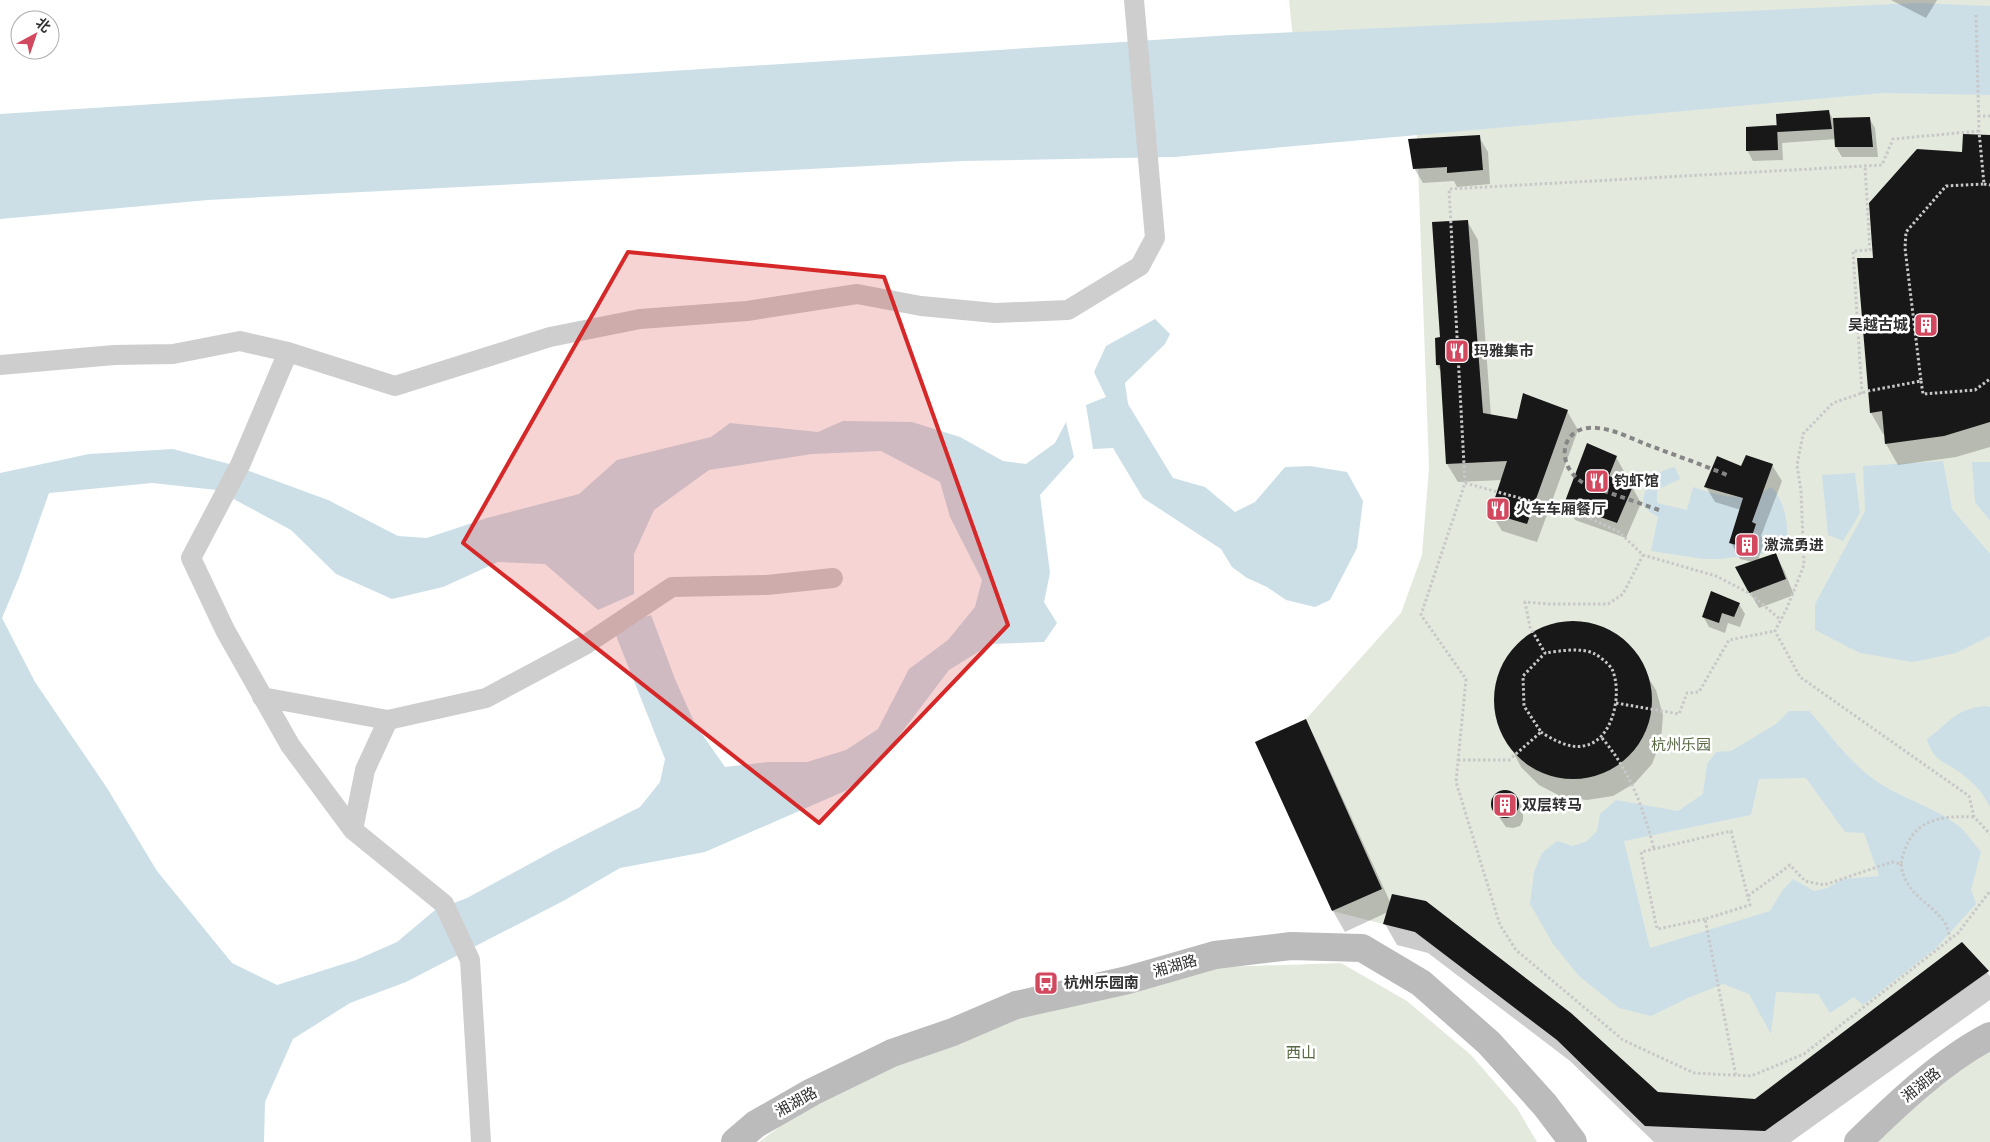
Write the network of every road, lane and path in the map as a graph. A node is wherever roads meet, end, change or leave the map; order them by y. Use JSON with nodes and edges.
{"nodes":[{"id":1,"x":1134,"y":0,"type":"edge"},
{"id":2,"x":1976,"y":15,"type":"dead end"},
{"id":3,"x":1978,"y":116,"type":"junction"},
{"id":4,"x":1990,"y":116,"type":"edge"},
{"id":5,"x":1979,"y":131,"type":"junction"},
{"id":6,"x":1865,"y":166,"type":"junction"},
{"id":7,"x":1984,"y":184,"type":"junction"},
{"id":8,"x":1990,"y":185,"type":"edge"},
{"id":9,"x":288,"y":352,"type":"junction"},
{"id":10,"x":0,"y":365,"type":"edge"},
{"id":11,"x":1990,"y":379,"type":"edge"},
{"id":12,"x":1921,"y":381,"type":"junction"},
{"id":13,"x":1862,"y":394,"type":"junction"},
{"id":14,"x":1465,"y":483,"type":"junction"},
{"id":15,"x":1643,"y":555,"type":"junction"},
{"id":16,"x":833,"y":578,"type":"dead end"},
{"id":17,"x":1781,"y":620,"type":"junction"},
{"id":18,"x":1774,"y":631,"type":"junction"},
{"id":19,"x":1546,"y":653,"type":"junction"},
{"id":20,"x":262,"y":697,"type":"junction"},
{"id":21,"x":1616,"y":703,"type":"junction"},
{"id":22,"x":388,"y":720,"type":"junction"},
{"id":23,"x":1541,"y":732,"type":"junction"},
{"id":24,"x":1601,"y":738,"type":"junction"},
{"id":25,"x":1458,"y":760,"type":"junction"},
{"id":26,"x":1974,"y":817,"type":"junction"},
{"id":27,"x":353,"y":830,"type":"junction"},
{"id":28,"x":1990,"y":834,"type":"edge"},
{"id":29,"x":1654,"y":849,"type":"junction"},
{"id":30,"x":1901,"y":864,"type":"junction"},
{"id":31,"x":1990,"y":891,"type":"edge"},
{"id":32,"x":1748,"y":896,"type":"junction"},
{"id":33,"x":1705,"y":919,"type":"junction"},
{"id":34,"x":1950,"y":939,"type":"junction"},
{"id":35,"x":1990,"y":1036,"type":"edge"},
{"id":36,"x":1736,"y":1076,"type":"junction"},
{"id":37,"x":481,"y":1142,"type":"edge"},
{"id":38,"x":735,"y":1142,"type":"edge"},
{"id":39,"x":1573,"y":1142,"type":"edge"},
{"id":40,"x":1858,"y":1142,"type":"edge"}],
"edges":[{"from":1,"to":9,"type":"street"},
{"from":2,"to":3,"type":"path"},
{"from":3,"to":4,"type":"path"},
{"from":3,"to":5,"type":"path"},
{"from":5,"to":6,"type":"path"},
{"from":5,"to":7,"type":"path"},
{"from":6,"to":13,"type":"path"},
{"from":6,"to":14,"type":"path"},
{"from":7,"to":8,"type":"path"},
{"from":7,"to":12,"type":"path"},
{"from":9,"to":10,"type":"street"},
{"from":9,"to":20,"type":"street"},
{"from":11,"to":12,"type":"path"},
{"from":12,"to":13,"type":"path"},
{"from":13,"to":17,"type":"path"},
{"from":14,"to":15,"type":"path"},
{"from":14,"to":25,"type":"path"},
{"from":15,"to":17,"type":"path"},
{"from":15,"to":19,"type":"path"},
{"from":16,"to":22,"type":"street"},
{"from":17,"to":18,"type":"path"},
{"from":18,"to":21,"type":"path"},
{"from":18,"to":26,"type":"path"},
{"from":19,"to":21,"type":"path"},
{"from":19,"to":23,"type":"path"},
{"from":20,"to":22,"type":"street"},
{"from":20,"to":27,"type":"street"},
{"from":21,"to":24,"type":"path"},
{"from":22,"to":27,"type":"street"},
{"from":23,"to":24,"type":"path"},
{"from":23,"to":25,"type":"path"},
{"from":24,"to":29,"type":"path"},
{"from":25,"to":36,"type":"path"},
{"from":26,"to":28,"type":"path"},
{"from":26,"to":30,"type":"path"},
{"from":27,"to":37,"type":"street"},
{"from":29,"to":32,"type":"path"},
{"from":29,"to":33,"type":"path"},
{"from":30,"to":32,"type":"path"},
{"from":30,"to":34,"type":"path"},
{"from":31,"to":34,"type":"path"},
{"from":32,"to":33,"type":"path"},
{"from":33,"to":36,"type":"path"},
{"from":34,"to":36,"type":"path"},
{"from":35,"to":40,"type":"main road","name":"湘湖路"},
{"from":38,"to":39,"type":"main road","name":"湘湖路"}]}
